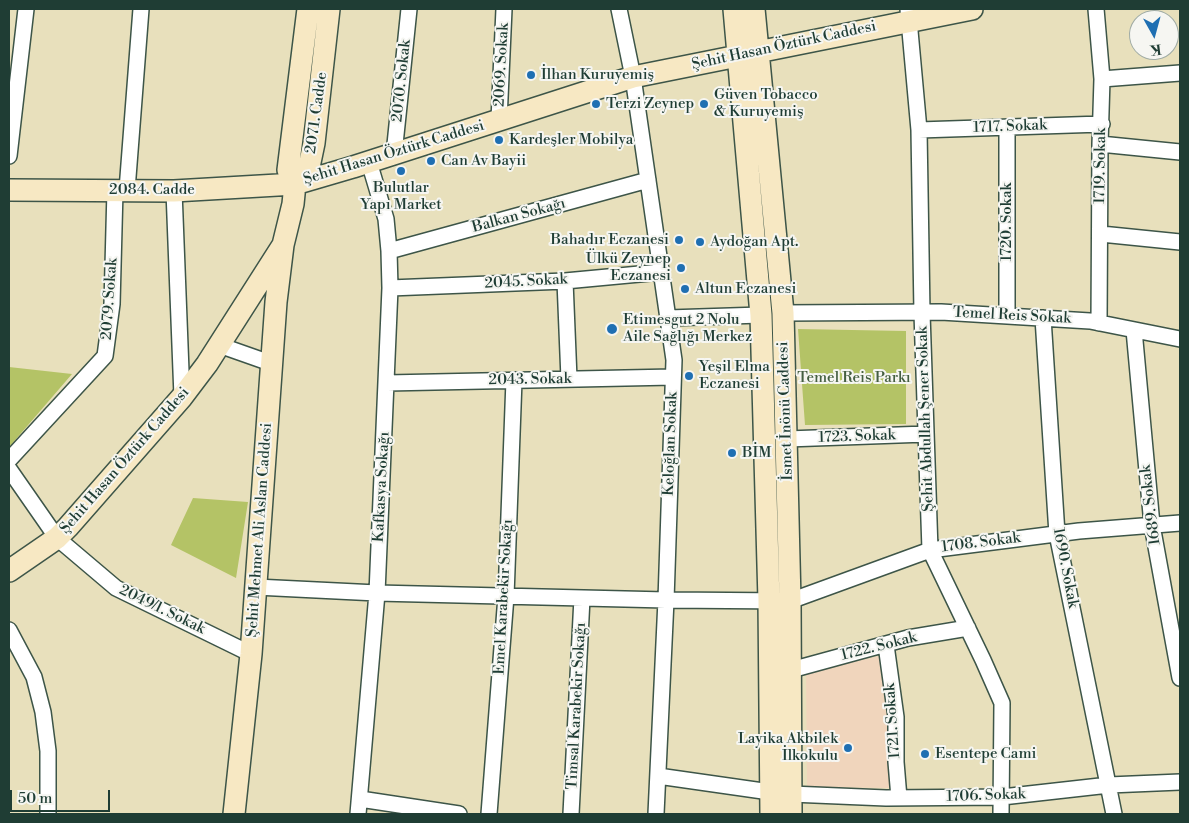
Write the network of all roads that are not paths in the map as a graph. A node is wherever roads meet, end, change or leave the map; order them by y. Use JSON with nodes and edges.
{"nodes":[{"id":1,"x":26,"y":9,"type":"edge"},
{"id":2,"x":142,"y":9,"type":"edge"},
{"id":3,"x":308,"y":9,"type":"edge"},
{"id":4,"x":330,"y":9,"type":"edge"},
{"id":5,"x":409,"y":9,"type":"edge"},
{"id":6,"x":504,"y":9,"type":"edge"},
{"id":7,"x":619,"y":9,"type":"edge"},
{"id":8,"x":734,"y":9,"type":"edge"},
{"id":9,"x":754,"y":9,"type":"edge"},
{"id":10,"x":972,"y":9,"type":"edge"},
{"id":11,"x":1096,"y":9,"type":"edge"},
{"id":12,"x":908,"y":15,"type":"edge"},
{"id":13,"x":748,"y":54,"type":"junction"},
{"id":14,"x":1180,"y":73,"type":"edge"},
{"id":15,"x":633,"y":76,"type":"junction"},
{"id":16,"x":1102,"y":79,"type":"junction"},
{"id":17,"x":499,"y":120,"type":"junction"},
{"id":18,"x":1102,"y":124,"type":"junction"},
{"id":19,"x":1007,"y":127,"type":"junction"},
{"id":20,"x":919,"y":130,"type":"junction"},
{"id":21,"x":1100,"y":144,"type":"junction"},
{"id":22,"x":1180,"y":152,"type":"edge"},
{"id":23,"x":394,"y":154,"type":"junction"},
{"id":24,"x":9,"y":156,"type":"edge"},
{"id":25,"x":369,"y":162,"type":"junction"},
{"id":26,"x":648,"y":180,"type":"junction"},
{"id":27,"x":295,"y":184,"type":"junction"},
{"id":28,"x":9,"y":190,"type":"edge"},
{"id":29,"x":121,"y":190,"type":"junction"},
{"id":30,"x":174,"y":191,"type":"junction"},
{"id":31,"x":1100,"y":234,"type":"junction"},
{"id":32,"x":1180,"y":242,"type":"edge"},
{"id":33,"x":284,"y":246,"type":"junction"},
{"id":34,"x":390,"y":252,"type":"junction"},
{"id":35,"x":661,"y":272,"type":"junction"},
{"id":36,"x":565,"y":281,"type":"junction"},
{"id":37,"x":390,"y":288,"type":"junction"},
{"id":38,"x":922,"y":313,"type":"junction"},
{"id":39,"x":783,"y":314,"type":"junction"},
{"id":40,"x":761,"y":315,"type":"junction"},
{"id":41,"x":1006,"y":316,"type":"junction"},
{"id":42,"x":668,"y":318,"type":"junction"},
{"id":43,"x":1043,"y":318,"type":"junction"},
{"id":44,"x":1099,"y":323,"type":"junction"},
{"id":45,"x":1134,"y":330,"type":"junction"},
{"id":46,"x":1180,"y":339,"type":"edge"},
{"id":47,"x":219,"y":345,"type":"junction"},
{"id":48,"x":273,"y":364,"type":"junction"},
{"id":49,"x":673,"y":377,"type":"junction"},
{"id":50,"x":569,"y":379,"type":"junction"},
{"id":51,"x":514,"y":380,"type":"junction"},
{"id":52,"x":387,"y":383,"type":"junction"},
{"id":53,"x":182,"y":397,"type":"junction"},
{"id":54,"x":926,"y":434,"type":"junction"},
{"id":55,"x":787,"y":439,"type":"junction"},
{"id":56,"x":9,"y":460,"type":"edge"},
{"id":57,"x":9,"y":470,"type":"edge"},
{"id":58,"x":1180,"y":523,"type":"edge"},
{"id":59,"x":1152,"y":525,"type":"junction"},
{"id":60,"x":1057,"y":534,"type":"junction"},
{"id":61,"x":57,"y":538,"type":"junction"},
{"id":62,"x":930,"y":550,"type":"junction"},
{"id":63,"x":9,"y":571,"type":"edge"},
{"id":64,"x":256,"y":587,"type":"junction"},
{"id":65,"x":377,"y":593,"type":"junction"},
{"id":66,"x":506,"y":596,"type":"junction"},
{"id":67,"x":582,"y":598,"type":"junction"},
{"id":68,"x":666,"y":600,"type":"junction"},
{"id":69,"x":769,"y":601,"type":"junction"},
{"id":70,"x":790,"y":601,"type":"junction"},
{"id":71,"x":968,"y":628,"type":"junction"},
{"id":72,"x":9,"y":630,"type":"edge"},
{"id":73,"x":886,"y":644,"type":"junction"},
{"id":74,"x":251,"y":654,"type":"junction"},
{"id":75,"x":791,"y":670,"type":"junction"},
{"id":76,"x":1180,"y":678,"type":"edge"},
{"id":77,"x":658,"y":776,"type":"junction"},
{"id":78,"x":1180,"y":782,"type":"edge"},
{"id":79,"x":1109,"y":785,"type":"junction"},
{"id":80,"x":1002,"y":797,"type":"junction"},
{"id":81,"x":899,"y":798,"type":"junction"},
{"id":82,"x":784,"y":800,"type":"edge"},
{"id":83,"x":359,"y":807,"type":"edge"},
{"id":84,"x":48,"y":814,"type":"edge"},
{"id":85,"x":234,"y":814,"type":"edge"},
{"id":86,"x":459,"y":814,"type":"edge"},
{"id":87,"x":489,"y":814,"type":"edge"},
{"id":88,"x":571,"y":814,"type":"edge"},
{"id":89,"x":656,"y":814,"type":"edge"},
{"id":90,"x":771,"y":814,"type":"edge"},
{"id":91,"x":1001,"y":814,"type":"edge"},
{"id":92,"x":1114,"y":814,"type":"edge"}],
"edges":[{"from":1,"to":24,"type":"street"},
{"from":2,"to":29,"type":"street","name":"2079. Sokak"},
{"from":3,"to":27,"type":"street","name":"2071. Cadde"},
{"from":4,"to":27,"type":"street","name":"2071. Cadde"},
{"from":5,"to":23,"type":"street","name":"2070. Sokak"},
{"from":6,"to":17,"type":"street","name":"2069. Sokak"},
{"from":7,"to":15,"type":"street","name":"Keloğlan Sokak"},
{"from":8,"to":13,"type":"street","name":"İsmet İnönü Caddesi"},
{"from":9,"to":13,"type":"street","name":"İsmet İnönü Caddesi"},
{"from":10,"to":12,"type":"street","name":"Şehit Hasan Öztürk Caddesi"},
{"from":11,"to":16,"type":"street","name":"1719. Sokak"},
{"from":12,"to":13,"type":"street","name":"Şehit Hasan Öztürk Caddesi"},
{"from":12,"to":20,"type":"street","name":"Şehit Abdullah Şener Sokak"},
{"from":13,"to":15,"type":"street","name":"Şehit Hasan Öztürk Caddesi"},
{"from":13,"to":39,"type":"street","name":"İsmet İnönü Caddesi"},
{"from":13,"to":40,"type":"street","name":"İsmet İnönü Caddesi"},
{"from":14,"to":16,"type":"street"},
{"from":15,"to":17,"type":"street","name":"Şehit Hasan Öztürk Caddesi"},
{"from":15,"to":26,"type":"street","name":"Keloğlan Sokak"},
{"from":16,"to":18,"type":"street","name":"1719. Sokak"},
{"from":17,"to":23,"type":"street","name":"Şehit Hasan Öztürk Caddesi"},
{"from":18,"to":19,"type":"street","name":"1717. Sokak"},
{"from":18,"to":21,"type":"street","name":"1719. Sokak"},
{"from":19,"to":20,"type":"street","name":"1717. Sokak"},
{"from":19,"to":41,"type":"street","name":"1720. Sokak"},
{"from":20,"to":38,"type":"street","name":"Şehit Abdullah Şener Sokak"},
{"from":21,"to":22,"type":"street"},
{"from":21,"to":31,"type":"street","name":"1719. Sokak"},
{"from":23,"to":25,"type":"street","name":"Şehit Hasan Öztürk Caddesi"},
{"from":25,"to":27,"type":"street","name":"Şehit Hasan Öztürk Caddesi"},
{"from":25,"to":34,"type":"street","name":"Kafkasya Sokağı"},
{"from":26,"to":34,"type":"street","name":"Balkan Sokağı"},
{"from":26,"to":35,"type":"street","name":"Keloğlan Sokak"},
{"from":27,"to":30,"type":"street","name":"2084. Cadde"},
{"from":27,"to":33,"type":"street","name":"Şehit Hasan Öztürk Caddesi"},
{"from":28,"to":29,"type":"street","name":"2084. Cadde"},
{"from":29,"to":30,"type":"street","name":"2084. Cadde"},
{"from":29,"to":56,"type":"street","name":"2079. Sokak"},
{"from":30,"to":53,"type":"street"},
{"from":31,"to":32,"type":"street"},
{"from":31,"to":44,"type":"street","name":"1719. Sokak"},
{"from":33,"to":47,"type":"street","name":"Şehit Hasan Öztürk Caddesi"},
{"from":33,"to":48,"type":"street","name":"Şehit Mehmet Ali Aslan Caddesi"},
{"from":34,"to":37,"type":"street","name":"Kafkasya Sokağı"},
{"from":35,"to":36,"type":"street","name":"2045. Sokak"},
{"from":35,"to":42,"type":"street","name":"Keloğlan Sokak"},
{"from":36,"to":37,"type":"street","name":"2045. Sokak"},
{"from":36,"to":50,"type":"street"},
{"from":37,"to":52,"type":"street","name":"Kafkasya Sokağı"},
{"from":38,"to":39,"type":"street","name":"Temel Reis Sokak"},
{"from":38,"to":41,"type":"street","name":"Temel Reis Sokak"},
{"from":38,"to":54,"type":"street","name":"Şehit Abdullah Şener Sokak"},
{"from":39,"to":55,"type":"street","name":"İsmet İnönü Caddesi"},
{"from":40,"to":42,"type":"street"},
{"from":40,"to":69,"type":"street","name":"İsmet İnönü Caddesi"},
{"from":41,"to":43,"type":"street","name":"Temel Reis Sokak"},
{"from":42,"to":49,"type":"street","name":"Keloğlan Sokak"},
{"from":43,"to":44,"type":"street","name":"Temel Reis Sokak"},
{"from":43,"to":60,"type":"street","name":"1690. Sokak"},
{"from":44,"to":45,"type":"street","name":"Temel Reis Sokak"},
{"from":45,"to":46,"type":"street","name":"Temel Reis Sokak"},
{"from":45,"to":59,"type":"street","name":"1689. Sokak"},
{"from":47,"to":48,"type":"street"},
{"from":47,"to":53,"type":"street","name":"Şehit Hasan Öztürk Caddesi"},
{"from":48,"to":64,"type":"street","name":"Şehit Mehmet Ali Aslan Caddesi"},
{"from":49,"to":50,"type":"street","name":"2043. Sokak"},
{"from":49,"to":68,"type":"street","name":"Keloğlan Sokak"},
{"from":50,"to":51,"type":"street","name":"2043. Sokak"},
{"from":51,"to":52,"type":"street","name":"2043. Sokak"},
{"from":51,"to":66,"type":"street","name":"Emel Karabekir Sokağı"},
{"from":52,"to":65,"type":"street","name":"Kafkasya Sokağı"},
{"from":53,"to":61,"type":"street","name":"Şehit Hasan Öztürk Caddesi"},
{"from":54,"to":55,"type":"street","name":"1723. Sokak"},
{"from":54,"to":62,"type":"street","name":"Şehit Abdullah Şener Sokak"},
{"from":55,"to":70,"type":"street","name":"İsmet İnönü Caddesi"},
{"from":57,"to":61,"type":"street","name":"2049/1. Sokak"},
{"from":58,"to":59,"type":"street","name":"1708. Sokak"},
{"from":59,"to":60,"type":"street","name":"1708. Sokak"},
{"from":59,"to":76,"type":"street","name":"1689. Sokak"},
{"from":60,"to":62,"type":"street","name":"1708. Sokak"},
{"from":60,"to":79,"type":"street","name":"1690. Sokak"},
{"from":61,"to":63,"type":"street","name":"Şehit Hasan Öztürk Caddesi"},
{"from":61,"to":74,"type":"street","name":"2049/1. Sokak"},
{"from":62,"to":70,"type":"street","name":"1708. Sokak"},
{"from":62,"to":71,"type":"street","name":"Şehit Abdullah Şener Sokak"},
{"from":64,"to":65,"type":"street"},
{"from":64,"to":74,"type":"street","name":"Şehit Mehmet Ali Aslan Caddesi"},
{"from":65,"to":66,"type":"street"},
{"from":65,"to":83,"type":"street","name":"Kafkasya Sokağı"},
{"from":66,"to":67,"type":"street"},
{"from":66,"to":87,"type":"street","name":"Emel Karabekir Sokağı"},
{"from":67,"to":68,"type":"street"},
{"from":67,"to":88,"type":"street","name":"Timsal Karabekir Sokağı"},
{"from":68,"to":69,"type":"street"},
{"from":68,"to":77,"type":"street","name":"Keloğlan Sokak"},
{"from":69,"to":70,"type":"street"},
{"from":69,"to":82,"type":"street","name":"İsmet İnönü Caddesi"},
{"from":70,"to":75,"type":"street","name":"İsmet İnönü Caddesi"},
{"from":71,"to":73,"type":"street","name":"1722. Sokak"},
{"from":71,"to":80,"type":"street","name":"Şehit Abdullah Şener Sokak"},
{"from":72,"to":84,"type":"street"},
{"from":73,"to":75,"type":"street","name":"1722. Sokak"},
{"from":73,"to":81,"type":"street","name":"1721. Sokak"},
{"from":74,"to":85,"type":"street","name":"Şehit Mehmet Ali Aslan Caddesi"},
{"from":75,"to":82,"type":"street","name":"İsmet İnönü Caddesi"},
{"from":77,"to":82,"type":"street","name":"1706. Sokak"},
{"from":77,"to":89,"type":"street","name":"Keloğlan Sokak"},
{"from":78,"to":79,"type":"street","name":"1706. Sokak"},
{"from":79,"to":80,"type":"street","name":"1706. Sokak"},
{"from":79,"to":92,"type":"street","name":"1690. Sokak"},
{"from":80,"to":81,"type":"street","name":"1706. Sokak"},
{"from":80,"to":91,"type":"street","name":"Şehit Abdullah Şener Sokak"},
{"from":81,"to":82,"type":"street","name":"1706. Sokak"},
{"from":82,"to":90,"type":"street","name":"İsmet İnönü Caddesi"},
{"from":83,"to":86,"type":"street"}]}
